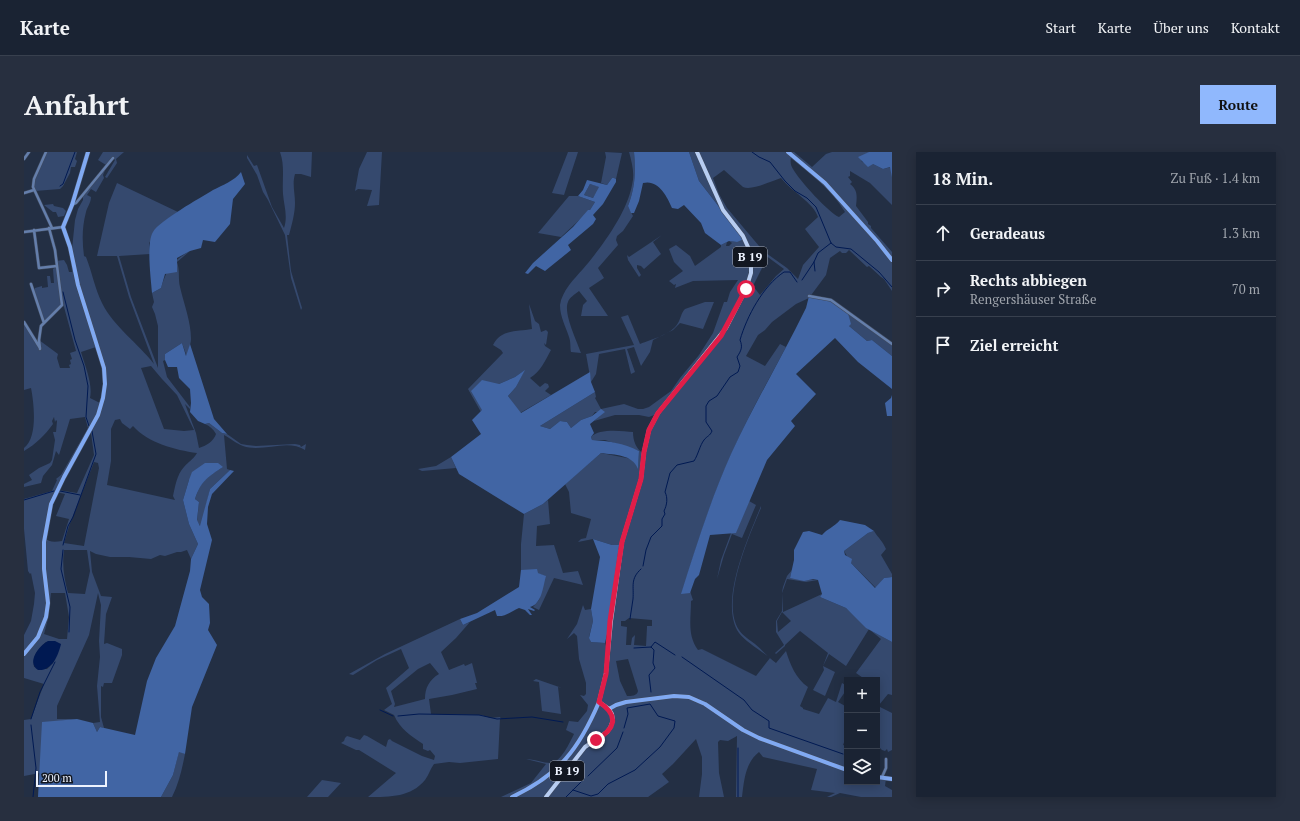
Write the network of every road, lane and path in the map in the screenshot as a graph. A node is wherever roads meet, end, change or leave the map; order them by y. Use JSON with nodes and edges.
{"nodes":[{"id":1,"x":29,"y":152,"type":"edge"},
{"id":2,"x":46,"y":152,"type":"edge"},
{"id":3,"x":697,"y":152,"type":"edge"},
{"id":4,"x":788,"y":152,"type":"edge"},
{"id":5,"x":87,"y":154,"type":"edge"},
{"id":6,"x":113,"y":158,"type":"dead end"},
{"id":7,"x":24,"y":159,"type":"edge"},
{"id":8,"x":34,"y":190,"type":"junction"},
{"id":9,"x":24,"y":193,"type":"edge"},
{"id":10,"x":72,"y":205,"type":"junction"},
{"id":11,"x":63,"y":227,"type":"junction"},
{"id":12,"x":50,"y":228,"type":"junction"},
{"id":13,"x":34,"y":230,"type":"junction"},
{"id":14,"x":24,"y":232,"type":"edge"},
{"id":15,"x":892,"y":260,"type":"edge"},
{"id":16,"x":57,"y":266,"type":"junction"},
{"id":17,"x":31,"y":284,"type":"dead end"},
{"id":18,"x":809,"y":296,"type":"dead end"},
{"id":19,"x":24,"y":322,"type":"edge"},
{"id":20,"x":44,"y":323,"type":"junction"},
{"id":21,"x":892,"y":344,"type":"edge"},
{"id":22,"x":24,"y":654,"type":"edge"},
{"id":23,"x":599,"y":702,"type":"junction"},
{"id":24,"x":607,"y":708,"type":"junction"},
{"id":25,"x":594,"y":715,"type":"junction"},
{"id":26,"x":886,"y":759,"type":"dead end"},
{"id":27,"x":844,"y":769,"type":"edge"},
{"id":28,"x":882,"y":777,"type":"joint"},
{"id":29,"x":892,"y":779,"type":"edge"},
{"id":30,"x":512,"y":797,"type":"edge"},
{"id":31,"x":546,"y":797,"type":"edge"}],
"edges":[{"from":1,"to":7,"type":"street"},
{"from":2,"to":8,"type":"street"},
{"from":3,"to":23,"type":"main road","number":"B 19"},
{"from":4,"to":15,"type":"street"},
{"from":5,"to":10,"type":"street"},
{"from":6,"to":10,"type":"street"},
{"from":8,"to":9,"type":"street"},
{"from":8,"to":12,"type":"street"},
{"from":10,"to":11,"type":"street"},
{"from":11,"to":12,"type":"street"},
{"from":11,"to":22,"type":"street"},
{"from":12,"to":13,"type":"street"},
{"from":12,"to":16,"type":"street"},
{"from":13,"to":14,"type":"street"},
{"from":13,"to":16,"type":"street"},
{"from":16,"to":20,"type":"street"},
{"from":17,"to":20,"type":"street"},
{"from":18,"to":21,"type":"street"},
{"from":19,"to":20,"type":"street"},
{"from":23,"to":24,"type":"main road"},
{"from":23,"to":25,"type":"street"},
{"from":24,"to":25,"type":"street"},
{"from":24,"to":27,"type":"street"},
{"from":24,"to":31,"type":"main road","number":"B 19"},
{"from":25,"to":30,"type":"street"},
{"from":26,"to":28,"type":"street"},
{"from":28,"to":29,"type":"street"}]}
